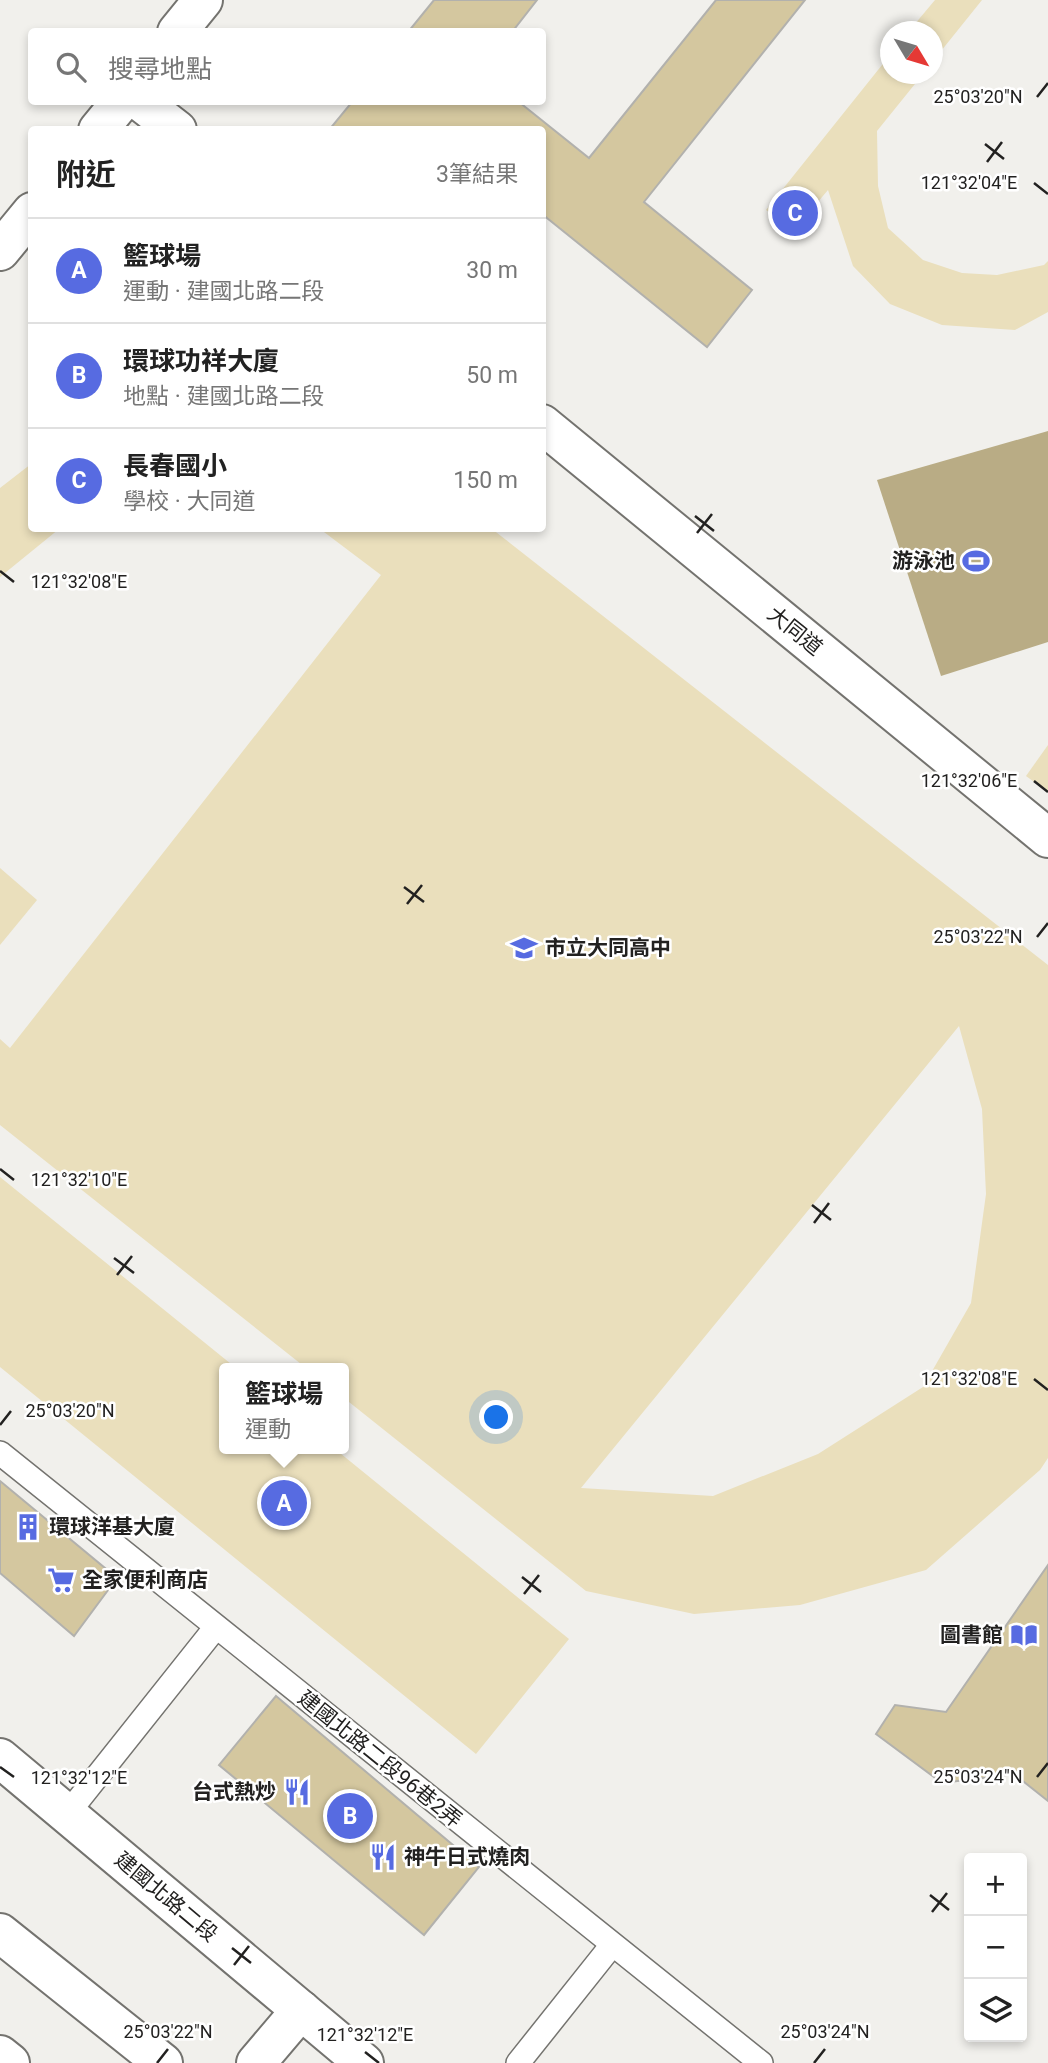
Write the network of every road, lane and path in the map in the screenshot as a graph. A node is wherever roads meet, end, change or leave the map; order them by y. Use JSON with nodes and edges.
{"nodes":[{"id":1,"x":203,"y":0,"type":"edge"},
{"id":2,"x":180,"y":28,"type":"edge"},
{"id":3,"x":119,"y":105,"type":"edge"},
{"id":4,"x":145,"y":105,"type":"edge"},
{"id":5,"x":101,"y":126,"type":"edge"},
{"id":6,"x":172,"y":126,"type":"edge"},
{"id":7,"x":28,"y":217,"type":"edge"},
{"id":8,"x":0,"y":251,"type":"edge"},
{"id":9,"x":546,"y":427,"type":"edge"},
{"id":10,"x":1048,"y":838,"type":"edge"},
{"id":11,"x":0,"y":1453,"type":"edge"},
{"id":12,"x":216,"y":1627,"type":"junction"},
{"id":13,"x":0,"y":1758,"type":"edge"},
{"id":14,"x":68,"y":1813,"type":"junction"},
{"id":15,"x":0,"y":1933,"type":"edge"},
{"id":16,"x":612,"y":1945,"type":"junction"},
{"id":17,"x":302,"y":2010,"type":"junction"},
{"id":18,"x":0,"y":2055,"type":"edge"},
{"id":19,"x":10,"y":2063,"type":"edge"},
{"id":20,"x":163,"y":2063,"type":"edge"},
{"id":21,"x":256,"y":2063,"type":"edge"},
{"id":22,"x":364,"y":2063,"type":"edge"},
{"id":23,"x":518,"y":2063,"type":"edge"},
{"id":24,"x":761,"y":2063,"type":"edge"}],
"edges":[{"from":1,"to":2,"type":"main road"},
{"from":3,"to":5,"type":"main road"},
{"from":4,"to":6,"type":"main road"},
{"from":7,"to":8,"type":"main road"},
{"from":9,"to":10,"type":"main road","name":"大同道"},
{"from":11,"to":12,"type":"lane","name":"建國北路二段96巷2弄"},
{"from":12,"to":14,"type":"lane"},
{"from":12,"to":16,"type":"lane","name":"建國北路二段96巷2弄"},
{"from":13,"to":14,"type":"main road","name":"建國北路二段"},
{"from":14,"to":17,"type":"main road","name":"建國北路二段"},
{"from":15,"to":20,"type":"main road"},
{"from":16,"to":23,"type":"lane"},
{"from":16,"to":24,"type":"lane","name":"建國北路二段96巷2弄"},
{"from":17,"to":21,"type":"main road"},
{"from":17,"to":22,"type":"main road","name":"建國北路二段"},
{"from":18,"to":19,"type":"main road"}]}
